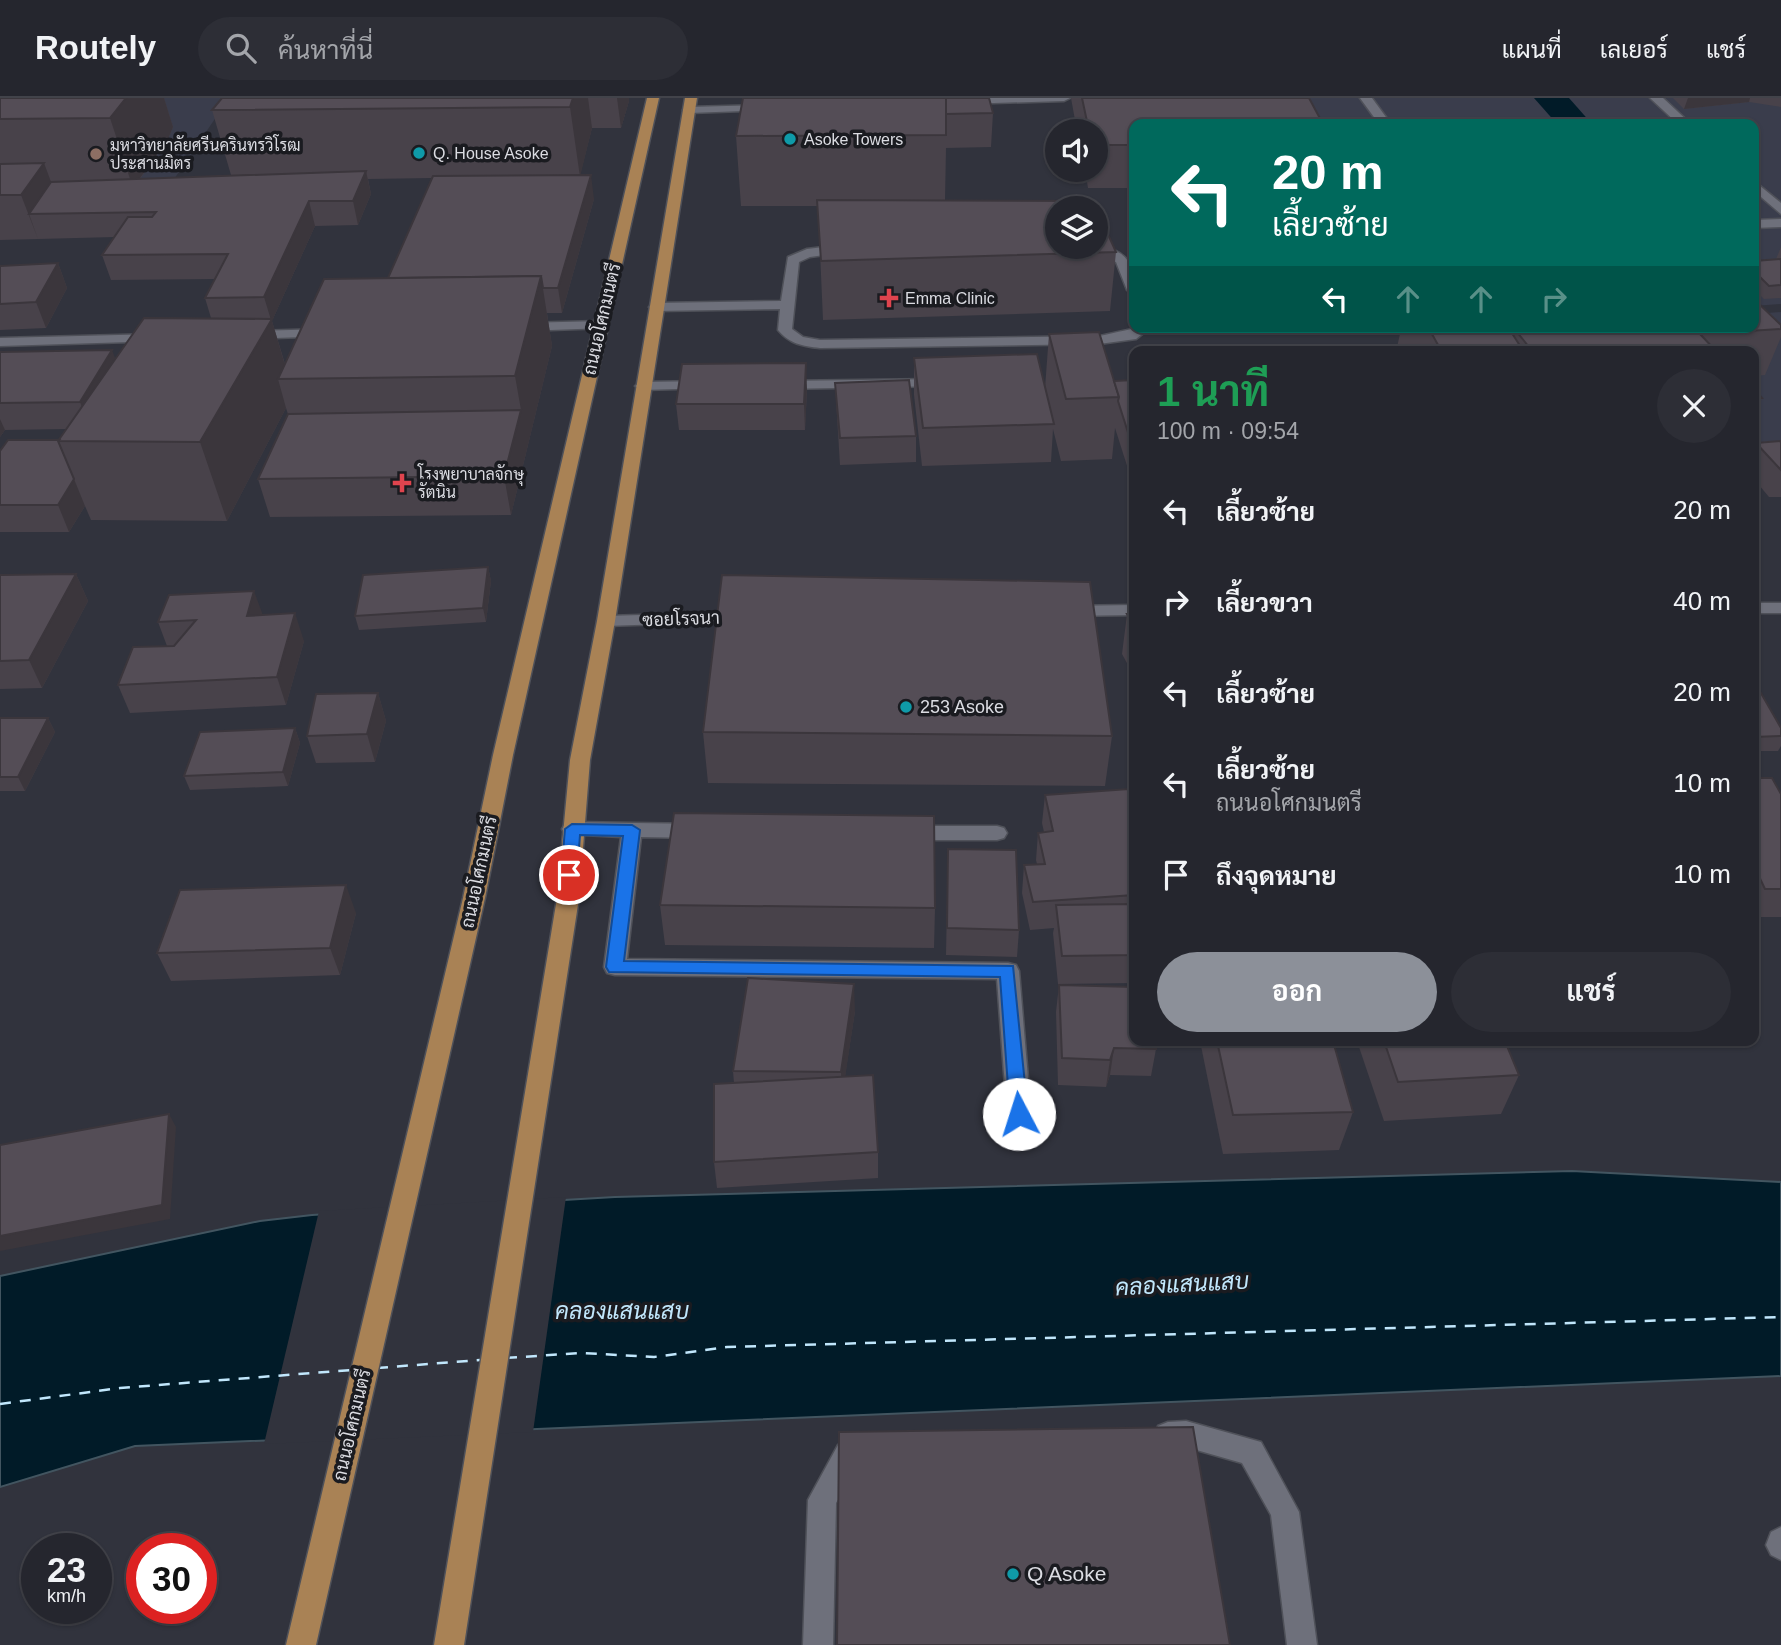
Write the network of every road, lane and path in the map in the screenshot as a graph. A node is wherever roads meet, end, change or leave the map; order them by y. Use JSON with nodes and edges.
{"nodes":[{"id":1,"x":653,"y":98,"type":"edge"},
{"id":2,"x":1064,"y":98,"type":"edge"},
{"id":3,"x":1366,"y":98,"type":"edge"},
{"id":4,"x":1656,"y":98,"type":"edge"},
{"id":5,"x":954,"y":102,"type":"edge"},
{"id":6,"x":690,"y":104,"type":"edge"},
{"id":7,"x":775,"y":107,"type":"edge"},
{"id":8,"x":1381,"y":119,"type":"edge"},
{"id":9,"x":1679,"y":119,"type":"edge"},
{"id":10,"x":1759,"y":190,"type":"edge"},
{"id":11,"x":1781,"y":210,"type":"edge"},
{"id":12,"x":1781,"y":223,"type":"edge"},
{"id":13,"x":1759,"y":224,"type":"edge"},
{"id":14,"x":864,"y":248,"type":"edge"},
{"id":15,"x":1108,"y":251,"type":"edge"},
{"id":16,"x":1129,"y":276,"type":"edge"},
{"id":17,"x":787,"y":305,"type":"junction"},
{"id":18,"x":656,"y":307,"type":"junction"},
{"id":19,"x":601,"y":325,"type":"junction"},
{"id":20,"x":508,"y":328,"type":"edge"},
{"id":21,"x":343,"y":332,"type":"edge"},
{"id":22,"x":1135,"y":333,"type":"edge"},
{"id":23,"x":233,"y":336,"type":"edge"},
{"id":24,"x":178,"y":337,"type":"edge"},
{"id":25,"x":0,"y":342,"type":"edge"},
{"id":26,"x":954,"y":383,"type":"edge"},
{"id":27,"x":719,"y":385,"type":"edge"},
{"id":28,"x":760,"y":385,"type":"edge"},
{"id":29,"x":642,"y":386,"type":"junction"},
{"id":30,"x":1759,"y":608,"type":"edge"},
{"id":31,"x":1781,"y":608,"type":"edge"},
{"id":32,"x":1129,"y":610,"type":"edge"},
{"id":33,"x":1044,"y":611,"type":"edge"},
{"id":34,"x":757,"y":617,"type":"edge"},
{"id":35,"x":606,"y":621,"type":"junction"},
{"id":36,"x":572,"y":829,"type":"junction"},
{"id":37,"x":632,"y":830,"type":"junction"},
{"id":38,"x":713,"y":831,"type":"edge"},
{"id":39,"x":889,"y":832,"type":"edge"},
{"id":40,"x":997,"y":833,"type":"dead end"},
{"id":41,"x":1019,"y":1114,"type":"dead end"},
{"id":42,"x":1145,"y":1435,"type":"edge"},
{"id":43,"x":886,"y":1443,"type":"edge"},
{"id":44,"x":300,"y":1645,"type":"edge"},
{"id":45,"x":449,"y":1645,"type":"edge"},
{"id":46,"x":818,"y":1645,"type":"edge"},
{"id":47,"x":1302,"y":1645,"type":"edge"}],
"edges":[{"from":1,"to":19,"type":"main road","name":"ถนนอโศกมนตรี"},
{"from":2,"to":5,"type":"street"},
{"from":3,"to":8,"type":"street"},
{"from":4,"to":9,"type":"street"},
{"from":6,"to":7,"type":"street"},
{"from":6,"to":18,"type":"main road"},
{"from":10,"to":11,"type":"street"},
{"from":12,"to":13,"type":"street"},
{"from":14,"to":17,"type":"street"},
{"from":15,"to":16,"type":"street"},
{"from":17,"to":18,"type":"street"},
{"from":17,"to":22,"type":"street"},
{"from":18,"to":29,"type":"main road"},
{"from":19,"to":20,"type":"street"},
{"from":19,"to":44,"type":"main road","name":"ถนนอโศกมนตรี"},
{"from":21,"to":23,"type":"street"},
{"from":24,"to":25,"type":"street"},
{"from":26,"to":28,"type":"street"},
{"from":27,"to":29,"type":"street"},
{"from":29,"to":35,"type":"main road"},
{"from":30,"to":31,"type":"street"},
{"from":32,"to":33,"type":"street"},
{"from":34,"to":35,"type":"street","name":"ซอยโรจนา"},
{"from":35,"to":36,"type":"main road"},
{"from":36,"to":37,"type":"street"},
{"from":36,"to":45,"type":"main road"},
{"from":37,"to":38,"type":"street"},
{"from":37,"to":41,"type":"street"},
{"from":39,"to":40,"type":"street"},
{"from":42,"to":47,"type":"street"},
{"from":43,"to":46,"type":"street"}]}
